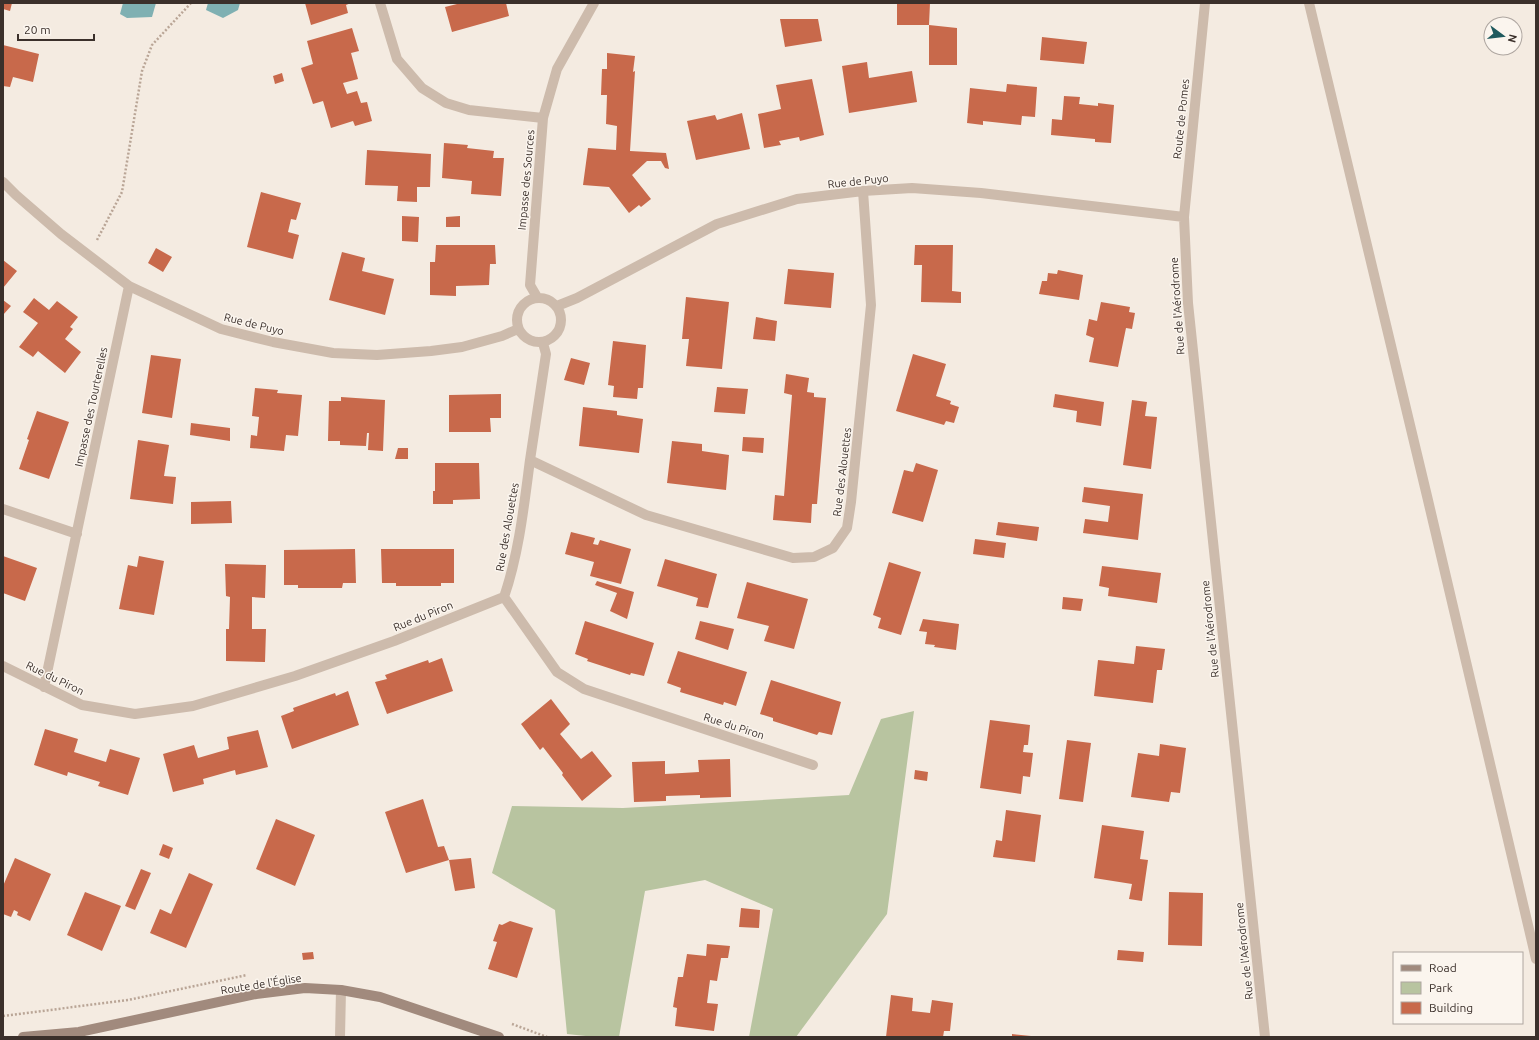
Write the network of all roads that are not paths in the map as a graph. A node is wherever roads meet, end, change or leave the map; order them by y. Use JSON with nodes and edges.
{"nodes":[{"id":1,"x":380,"y":3,"type":"edge"},
{"id":2,"x":594,"y":3,"type":"edge"},
{"id":3,"x":1199,"y":3,"type":"edge"},
{"id":4,"x":1205,"y":3,"type":"edge"},
{"id":5,"x":1309,"y":3,"type":"edge"},
{"id":6,"x":1203,"y":22,"type":"junction"},
{"id":7,"x":543,"y":118,"type":"junction"},
{"id":8,"x":3,"y":182,"type":"edge"},
{"id":9,"x":863,"y":191,"type":"junction"},
{"id":10,"x":1184,"y":217,"type":"junction"},
{"id":11,"x":129,"y":286,"type":"junction"},
{"id":12,"x":537,"y":297,"type":"junction"},
{"id":13,"x":558,"y":306,"type":"junction"},
{"id":14,"x":518,"y":329,"type":"junction"},
{"id":15,"x":542,"y":343,"type":"junction"},
{"id":16,"x":530,"y":460,"type":"junction"},
{"id":17,"x":3,"y":508,"type":"edge"},
{"id":18,"x":77,"y":534,"type":"junction"},
{"id":19,"x":504,"y":597,"type":"junction"},
{"id":20,"x":3,"y":666,"type":"edge"},
{"id":21,"x":44,"y":687,"type":"junction"},
{"id":22,"x":813,"y":765,"type":"dead end"},
{"id":23,"x":1536,"y":959,"type":"edge"},
{"id":24,"x":341,"y":990,"type":"junction"},
{"id":25,"x":23,"y":1037,"type":"edge"},
{"id":26,"x":340,"y":1037,"type":"edge"},
{"id":27,"x":499,"y":1037,"type":"edge"},
{"id":28,"x":1265,"y":1037,"type":"edge"}],
"edges":[{"from":1,"to":7,"type":"street","name":"Impasse des Sources"},
{"from":2,"to":7,"type":"street"},
{"from":3,"to":6,"type":"street","name":"Route de Pomes"},
{"from":4,"to":6,"type":"street","name":"Route de Pomes"},
{"from":5,"to":23,"type":"street"},
{"from":6,"to":10,"type":"street","name":"Route de Pomes"},
{"from":7,"to":12,"type":"street","name":"Impasse des Sources"},
{"from":8,"to":11,"type":"street","name":"Rue de Puyo"},
{"from":9,"to":10,"type":"street","name":"Rue de Puyo"},
{"from":9,"to":13,"type":"street","name":"Rue de Puyo"},
{"from":9,"to":16,"type":"street","name":"Rue des Alouettes"},
{"from":10,"to":28,"type":"street","name":"Rue de l'Aérodrome"},
{"from":11,"to":14,"type":"street","name":"Rue de Puyo"},
{"from":11,"to":18,"type":"street","name":"Impasse des Tourterelles"},
{"from":12,"to":13,"type":"street"},
{"from":12,"to":14,"type":"street"},
{"from":13,"to":15,"type":"street"},
{"from":14,"to":15,"type":"street"},
{"from":15,"to":16,"type":"street","name":"Rue des Alouettes"},
{"from":16,"to":19,"type":"street","name":"Rue des Alouettes"},
{"from":17,"to":18,"type":"street"},
{"from":18,"to":21,"type":"street","name":"Impasse des Tourterelles"},
{"from":19,"to":21,"type":"street","name":"Rue du Piron"},
{"from":19,"to":22,"type":"street","name":"Rue du Piron"},
{"from":20,"to":21,"type":"street","name":"Rue du Piron"},
{"from":24,"to":25,"type":"street","name":"Route de l'Église"},
{"from":24,"to":26,"type":"street"},
{"from":24,"to":27,"type":"street","name":"Route de l'Église"}]}
